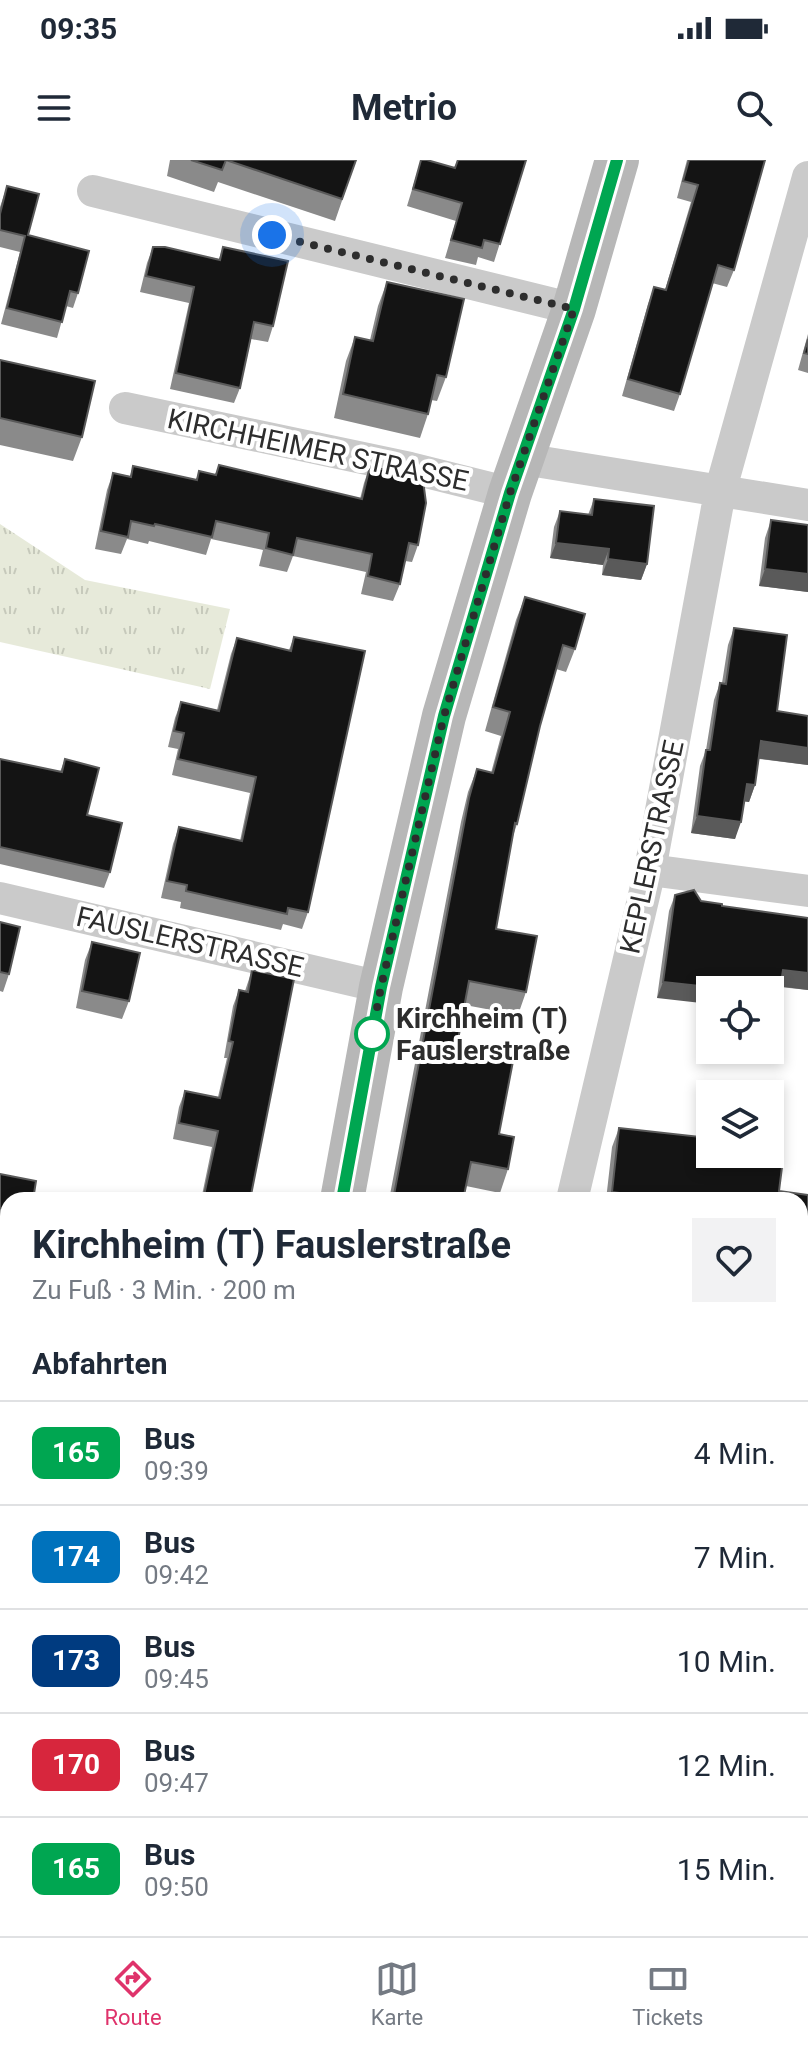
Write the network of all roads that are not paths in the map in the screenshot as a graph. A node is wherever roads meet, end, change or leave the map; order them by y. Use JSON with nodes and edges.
{"nodes":[{"id":1,"x":617,"y":160,"type":"edge"},
{"id":2,"x":808,"y":177,"type":"edge"},
{"id":3,"x":93,"y":191,"type":"dead end"},
{"id":4,"x":574,"y":309,"type":"junction"},
{"id":5,"x":125,"y":408,"type":"dead end"},
{"id":6,"x":517,"y":476,"type":"junction"},
{"id":7,"x":720,"y":492,"type":"junction"},
{"id":8,"x":808,"y":505,"type":"edge"},
{"id":9,"x":650,"y":870,"type":"junction"},
{"id":10,"x":808,"y":891,"type":"edge"},
{"id":11,"x":0,"y":898,"type":"edge"},
{"id":12,"x":381,"y":987,"type":"junction"},
{"id":13,"x":343,"y":1192,"type":"edge"},
{"id":14,"x":574,"y":1192,"type":"edge"}],
"edges":[{"from":1,"to":4,"type":"main road"},
{"from":2,"to":7,"type":"street","name":"KEPLERSTRASSE"},
{"from":3,"to":4,"type":"street"},
{"from":4,"to":6,"type":"main road"},
{"from":5,"to":6,"type":"street","name":"KIRCHHEIMER STRASSE"},
{"from":6,"to":7,"type":"street","name":"KIRCHHEIMER STRASSE"},
{"from":6,"to":12,"type":"main road"},
{"from":7,"to":8,"type":"street","name":"KIRCHHEIMER STRASSE"},
{"from":7,"to":9,"type":"street","name":"KEPLERSTRASSE"},
{"from":9,"to":10,"type":"street"},
{"from":9,"to":14,"type":"street","name":"KEPLERSTRASSE"},
{"from":11,"to":12,"type":"street","name":"FAUSLERSTRASSE"},
{"from":12,"to":13,"type":"main road"}]}
